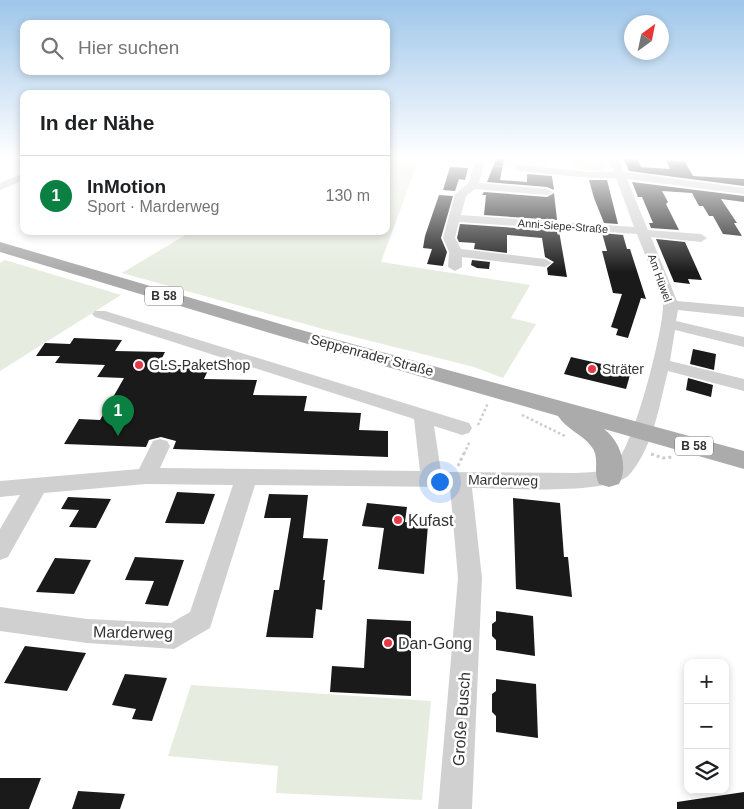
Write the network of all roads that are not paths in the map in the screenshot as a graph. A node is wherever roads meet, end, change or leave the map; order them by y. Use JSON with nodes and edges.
{"nodes":[{"id":1,"x":460,"y":197,"type":"edge"},
{"id":2,"x":629,"y":197,"type":"edge"},
{"id":3,"x":454,"y":218,"type":"junction"},
{"id":4,"x":643,"y":232,"type":"junction"},
{"id":5,"x":701,"y":238,"type":"dead end"},
{"id":6,"x":0,"y":248,"type":"edge"},
{"id":7,"x":456,"y":252,"type":"junction"},
{"id":8,"x":545,"y":263,"type":"dead end"},
{"id":9,"x":455,"y":267,"type":"dead end"},
{"id":10,"x":671,"y":305,"type":"junction"},
{"id":11,"x":744,"y":312,"type":"edge"},
{"id":12,"x":100,"y":314,"type":"dead end"},
{"id":13,"x":668,"y":324,"type":"junction"},
{"id":14,"x":744,"y":342,"type":"edge"},
{"id":15,"x":661,"y":364,"type":"junction"},
{"id":16,"x":744,"y":385,"type":"edge"},
{"id":17,"x":554,"y":406,"type":"junction"},
{"id":18,"x":423,"y":416,"type":"junction"},
{"id":19,"x":462,"y":428,"type":"dead end"},
{"id":20,"x":643,"y":431,"type":"junction"},
{"id":21,"x":160,"y":446,"type":"dead end"},
{"id":22,"x":744,"y":460,"type":"edge"},
{"id":23,"x":146,"y":476,"type":"junction"},
{"id":24,"x":247,"y":476,"type":"junction"},
{"id":25,"x":609,"y":476,"type":"junction"},
{"id":26,"x":432,"y":478,"type":"junction"},
{"id":27,"x":460,"y":479,"type":"junction"},
{"id":28,"x":37,"y":486,"type":"junction"},
{"id":29,"x":0,"y":488,"type":"edge"},
{"id":30,"x":0,"y":550,"type":"edge"},
{"id":31,"x":0,"y":619,"type":"edge"},
{"id":32,"x":455,"y":809,"type":"edge"}],
"edges":[{"from":1,"to":3,"type":"street"},
{"from":2,"to":4,"type":"street","name":"Am Hüwel"},
{"from":3,"to":4,"type":"street","name":"Anni-Siepe-Straße"},
{"from":3,"to":7,"type":"street"},
{"from":4,"to":5,"type":"street","name":"Anni-Siepe-Straße"},
{"from":4,"to":10,"type":"street","name":"Am Hüwel"},
{"from":6,"to":17,"type":"main road","name":"Seppenrader Straße","number":"B 58"},
{"from":7,"to":8,"type":"street"},
{"from":7,"to":9,"type":"street"},
{"from":10,"to":11,"type":"street"},
{"from":10,"to":13,"type":"street","name":"Am Hüwel"},
{"from":12,"to":18,"type":"street"},
{"from":13,"to":14,"type":"street"},
{"from":13,"to":15,"type":"street","name":"Am Hüwel"},
{"from":15,"to":16,"type":"street"},
{"from":15,"to":20,"type":"street","name":"Am Hüwel"},
{"from":17,"to":20,"type":"main road","name":"Seppenrader Straße","number":"B 58"},
{"from":17,"to":25,"type":"main road"},
{"from":18,"to":19,"type":"street"},
{"from":18,"to":26,"type":"street"},
{"from":20,"to":22,"type":"main road","name":"Seppenrader Straße","number":"B 58"},
{"from":20,"to":25,"type":"street","name":"Marderweg"},
{"from":21,"to":23,"type":"street"},
{"from":23,"to":24,"type":"street","name":"Marderweg"},
{"from":23,"to":28,"type":"street","name":"Marderweg"},
{"from":24,"to":26,"type":"street","name":"Marderweg"},
{"from":24,"to":31,"type":"street","name":"Marderweg"},
{"from":25,"to":27,"type":"street","name":"Marderweg"},
{"from":26,"to":27,"type":"street","name":"Marderweg"},
{"from":27,"to":32,"type":"street","name":"Große Busch"},
{"from":28,"to":29,"type":"street","name":"Marderweg"},
{"from":28,"to":30,"type":"street"}]}
